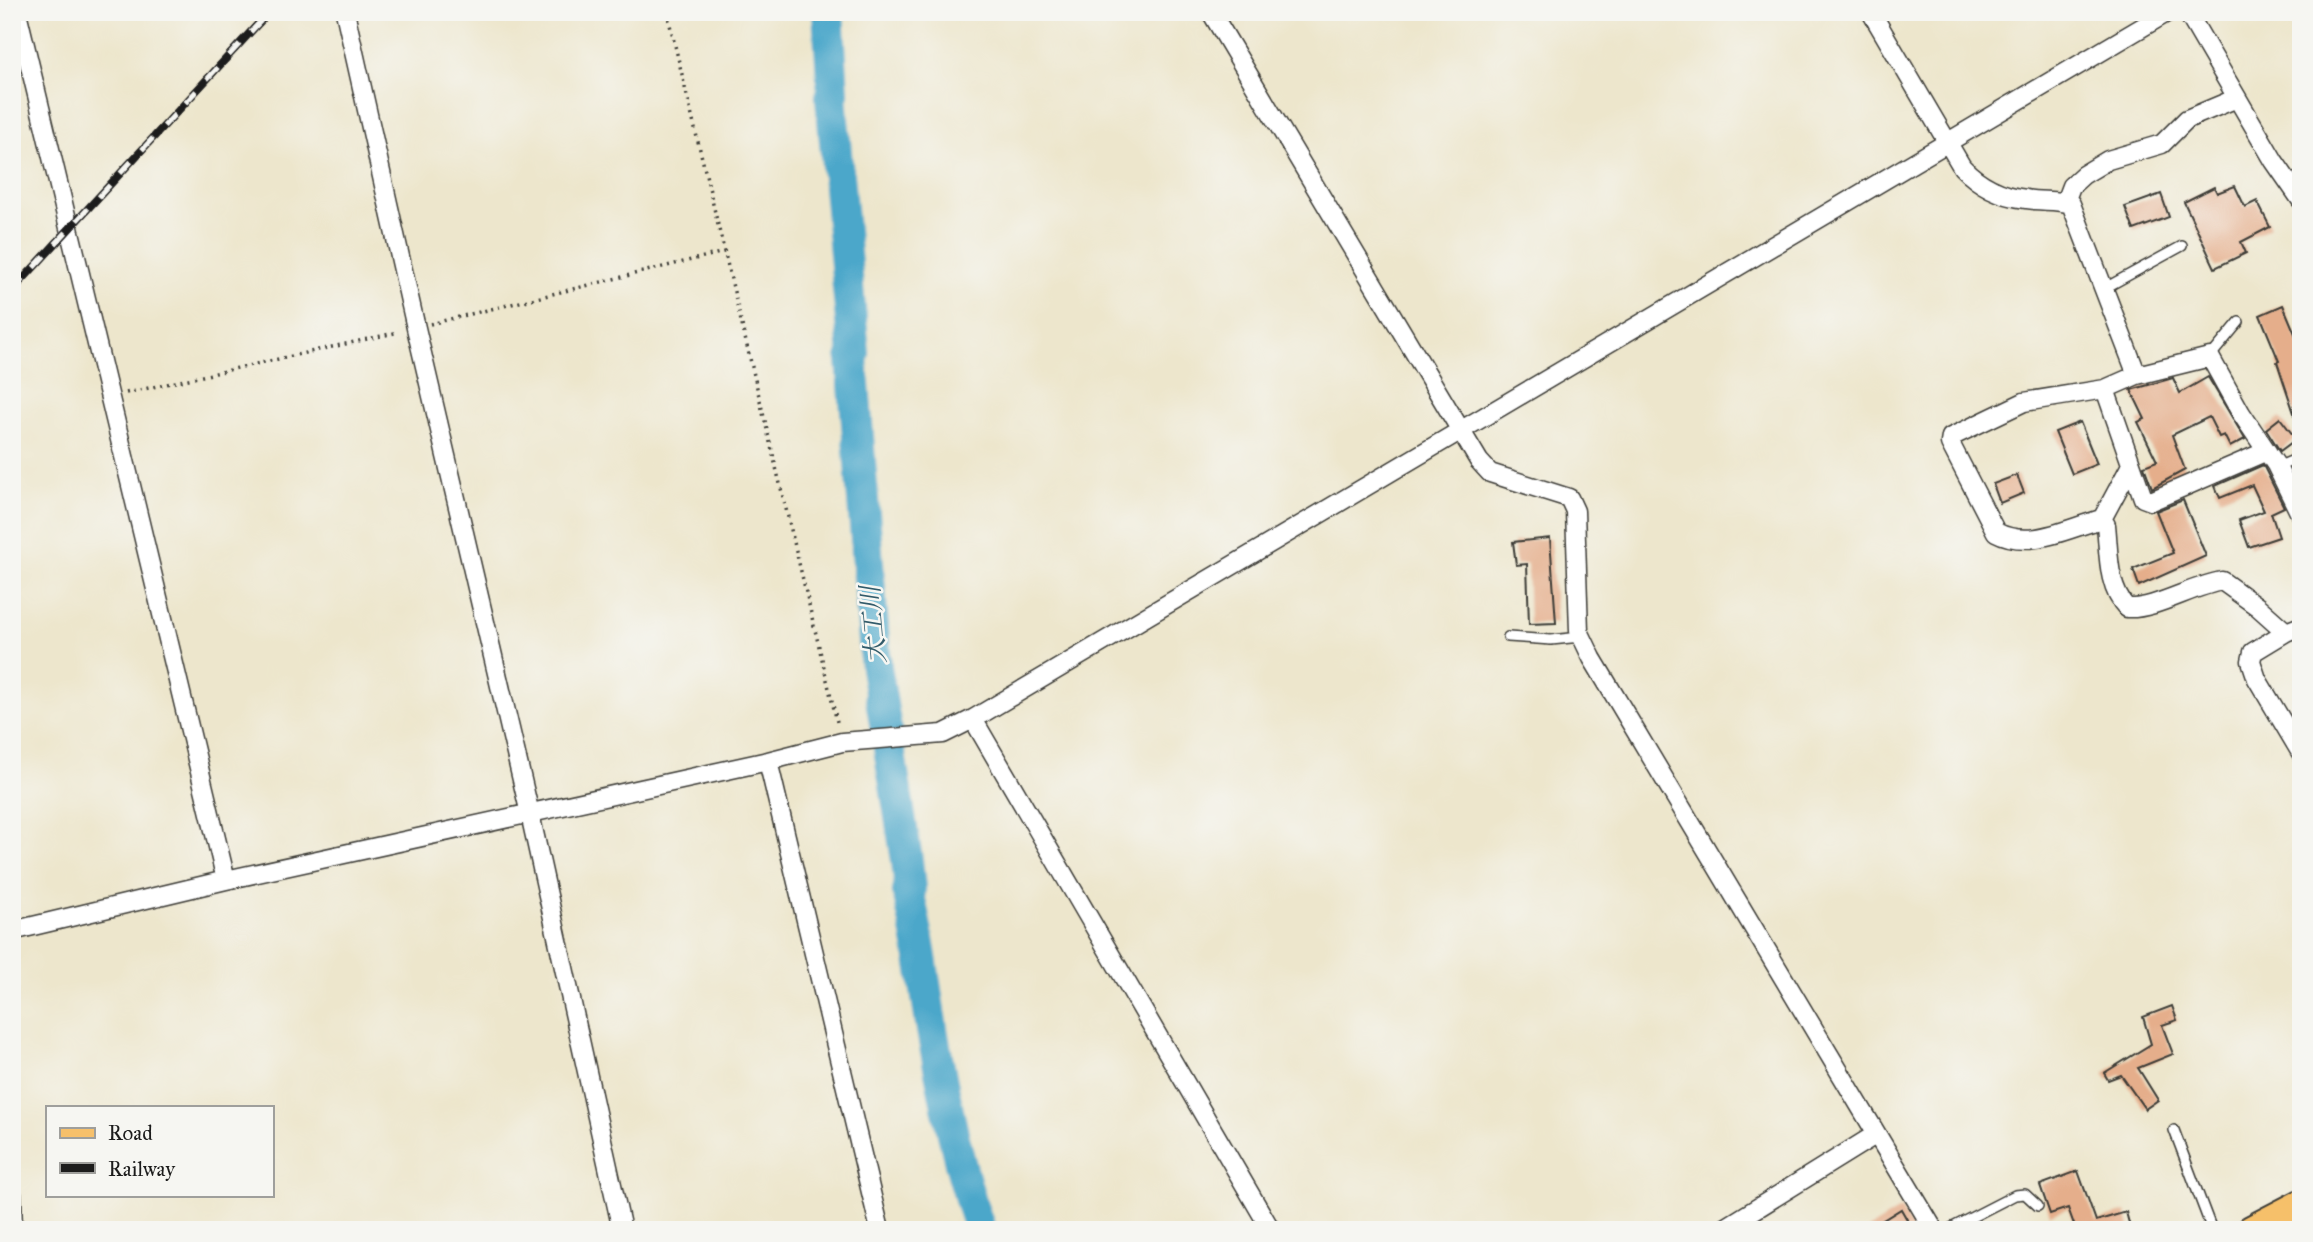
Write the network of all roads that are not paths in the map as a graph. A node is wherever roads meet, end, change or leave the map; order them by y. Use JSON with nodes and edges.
{"nodes":[{"id":1,"x":17,"y":12,"type":"edge"},
{"id":2,"x":345,"y":12,"type":"edge"},
{"id":3,"x":1211,"y":12,"type":"edge"},
{"id":4,"x":1871,"y":12,"type":"edge"},
{"id":5,"x":2168,"y":12,"type":"edge"},
{"id":6,"x":2187,"y":12,"type":"edge"},
{"id":7,"x":2237,"y":98,"type":"junction"},
{"id":8,"x":1948,"y":142,"type":"junction"},
{"id":9,"x":2301,"y":200,"type":"edge"},
{"id":10,"x":2065,"y":202,"type":"junction"},
{"id":11,"x":2182,"y":246,"type":"dead end"},
{"id":12,"x":2105,"y":288,"type":"junction"},
{"id":13,"x":2239,"y":322,"type":"dead end"},
{"id":14,"x":2210,"y":357,"type":"junction"},
{"id":15,"x":2137,"y":375,"type":"junction"},
{"id":16,"x":2105,"y":388,"type":"junction"},
{"id":17,"x":1462,"y":431,"type":"junction"},
{"id":18,"x":2267,"y":452,"type":"junction"},
{"id":19,"x":2301,"y":457,"type":"edge"},
{"id":20,"x":2131,"y":465,"type":"junction"},
{"id":21,"x":2277,"y":467,"type":"junction"},
{"id":22,"x":2301,"y":516,"type":"edge"},
{"id":23,"x":2102,"y":519,"type":"junction"},
{"id":24,"x":2293,"y":629,"type":"edge"},
{"id":25,"x":1508,"y":637,"type":"dead end"},
{"id":26,"x":1581,"y":637,"type":"junction"},
{"id":27,"x":973,"y":719,"type":"junction"},
{"id":28,"x":2301,"y":753,"type":"edge"},
{"id":29,"x":768,"y":761,"type":"junction"},
{"id":30,"x":530,"y":814,"type":"junction"},
{"id":31,"x":226,"y":880,"type":"junction"},
{"id":32,"x":12,"y":930,"type":"edge"},
{"id":33,"x":2174,"y":1130,"type":"dead end"},
{"id":34,"x":1875,"y":1135,"type":"junction"},
{"id":35,"x":12,"y":1195,"type":"edge"},
{"id":36,"x":2301,"y":1203,"type":"edge"},
{"id":37,"x":2038,"y":1206,"type":"dead end"},
{"id":38,"x":13,"y":1230,"type":"edge"},
{"id":39,"x":622,"y":1230,"type":"edge"},
{"id":40,"x":880,"y":1230,"type":"edge"},
{"id":41,"x":1271,"y":1230,"type":"edge"},
{"id":42,"x":1722,"y":1230,"type":"edge"},
{"id":43,"x":1934,"y":1230,"type":"edge"},
{"id":44,"x":1947,"y":1230,"type":"edge"},
{"id":45,"x":2212,"y":1230,"type":"edge"},
{"id":46,"x":2251,"y":1230,"type":"edge"}],
"edges":[{"from":1,"to":31,"type":"street"},
{"from":2,"to":30,"type":"street"},
{"from":3,"to":17,"type":"street"},
{"from":4,"to":8,"type":"street"},
{"from":5,"to":8,"type":"street"},
{"from":6,"to":7,"type":"street"},
{"from":7,"to":9,"type":"street"},
{"from":7,"to":10,"type":"street"},
{"from":8,"to":10,"type":"street"},
{"from":8,"to":17,"type":"street"},
{"from":10,"to":12,"type":"street"},
{"from":11,"to":12,"type":"lane"},
{"from":12,"to":15,"type":"street"},
{"from":13,"to":14,"type":"lane"},
{"from":14,"to":15,"type":"street"},
{"from":14,"to":18,"type":"street"},
{"from":15,"to":16,"type":"street"},
{"from":16,"to":20,"type":"street"},
{"from":16,"to":23,"type":"street"},
{"from":17,"to":26,"type":"street"},
{"from":17,"to":27,"type":"street"},
{"from":18,"to":20,"type":"street"},
{"from":18,"to":21,"type":"street"},
{"from":19,"to":21,"type":"lane"},
{"from":20,"to":23,"type":"street"},
{"from":21,"to":22,"type":"street"},
{"from":23,"to":24,"type":"street"},
{"from":24,"to":28,"type":"street"},
{"from":25,"to":26,"type":"lane"},
{"from":26,"to":34,"type":"street"},
{"from":27,"to":29,"type":"street"},
{"from":27,"to":41,"type":"street"},
{"from":29,"to":30,"type":"street"},
{"from":29,"to":40,"type":"street"},
{"from":30,"to":31,"type":"street"},
{"from":30,"to":39,"type":"street"},
{"from":31,"to":32,"type":"street"},
{"from":33,"to":45,"type":"lane"},
{"from":34,"to":42,"type":"street"},
{"from":34,"to":43,"type":"street"},
{"from":35,"to":38,"type":"street"},
{"from":36,"to":46,"type":"main road"},
{"from":37,"to":44,"type":"lane"}]}
